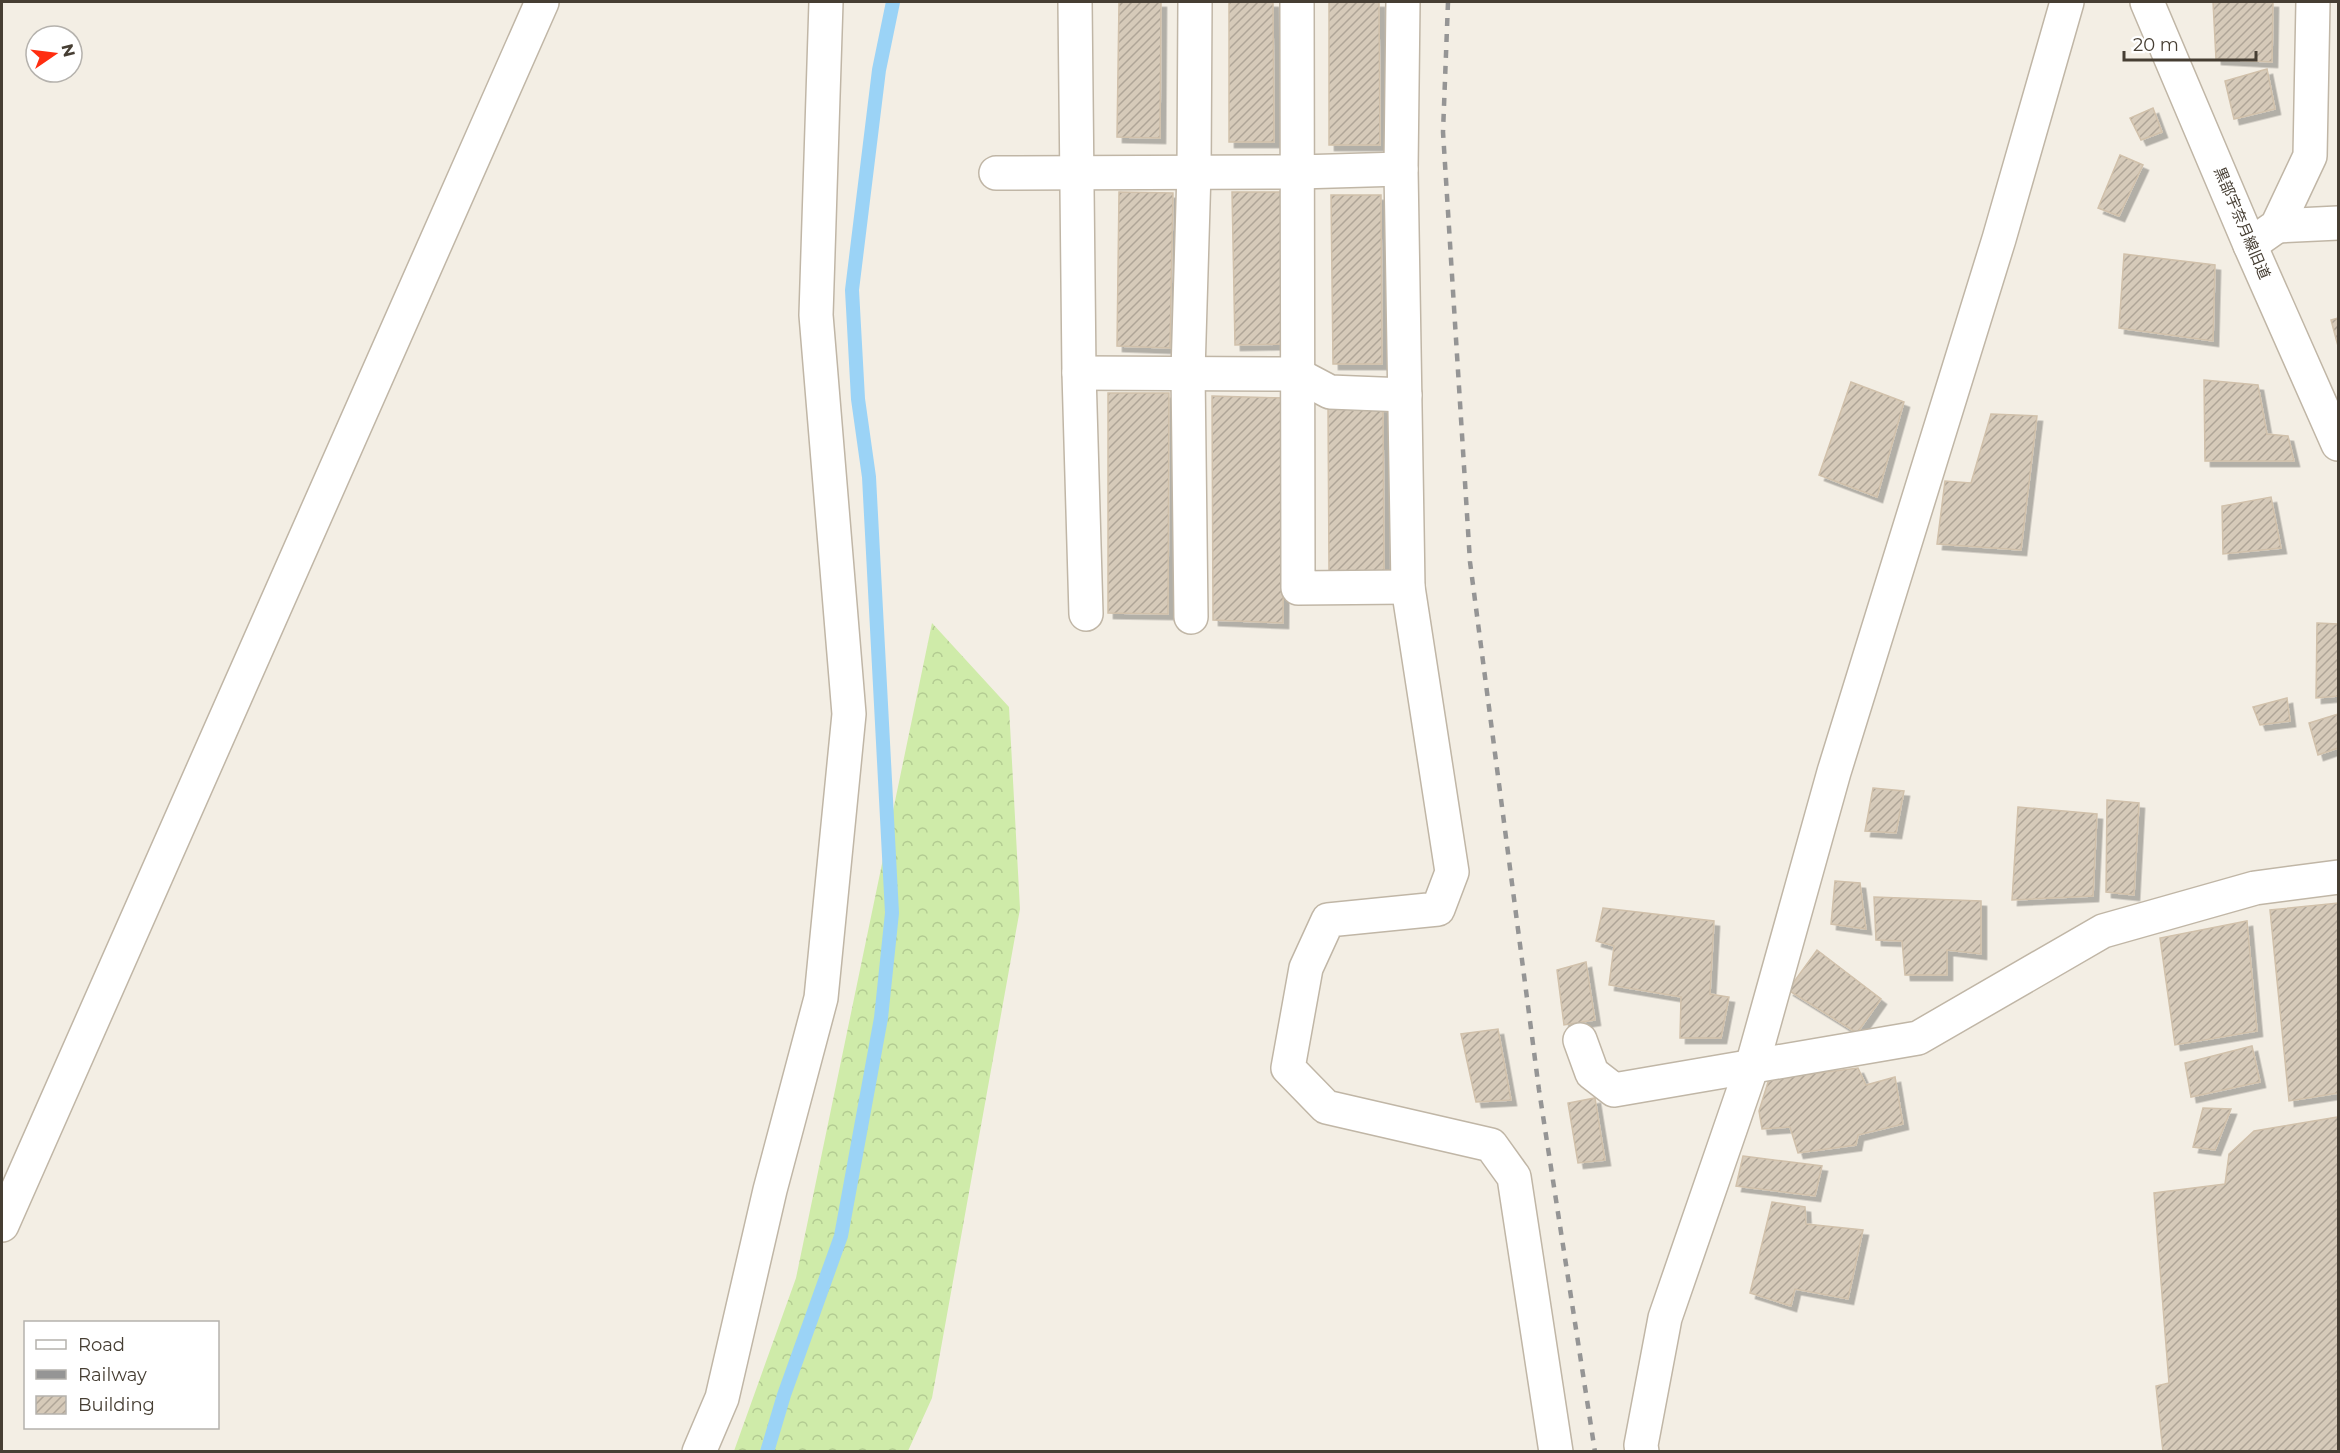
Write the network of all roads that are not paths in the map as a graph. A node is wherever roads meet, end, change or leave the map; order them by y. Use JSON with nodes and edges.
{"nodes":[{"id":1,"x":542,"y":2,"type":"edge"},
{"id":2,"x":826,"y":2,"type":"edge"},
{"id":3,"x":1076,"y":2,"type":"edge"},
{"id":4,"x":1195,"y":2,"type":"edge"},
{"id":5,"x":1297,"y":2,"type":"edge"},
{"id":6,"x":1403,"y":2,"type":"edge"},
{"id":7,"x":2067,"y":2,"type":"edge"},
{"id":8,"x":2147,"y":2,"type":"edge"},
{"id":9,"x":2313,"y":2,"type":"edge"},
{"id":10,"x":1401,"y":169,"type":"junction"},
{"id":11,"x":1194,"y":171,"type":"junction"},
{"id":12,"x":1299,"y":172,"type":"junction"},
{"id":13,"x":996,"y":173,"type":"dead end"},
{"id":14,"x":1078,"y":174,"type":"junction"},
{"id":15,"x":2338,"y":223,"type":"edge"},
{"id":16,"x":2277,"y":226,"type":"junction"},
{"id":17,"x":2250,"y":245,"type":"junction"},
{"id":18,"x":1188,"y":372,"type":"junction"},
{"id":19,"x":1079,"y":373,"type":"junction"},
{"id":20,"x":1296,"y":374,"type":"junction"},
{"id":21,"x":1405,"y":395,"type":"junction"},
{"id":22,"x":2338,"y":444,"type":"edge"},
{"id":23,"x":1408,"y":587,"type":"junction"},
{"id":24,"x":1086,"y":614,"type":"dead end"},
{"id":25,"x":1191,"y":617,"type":"dead end"},
{"id":26,"x":2338,"y":877,"type":"edge"},
{"id":27,"x":1580,"y":1040,"type":"dead end"},
{"id":28,"x":1752,"y":1066,"type":"junction"},
{"id":29,"x":2,"y":1225,"type":"edge"},
{"id":30,"x":699,"y":1452,"type":"edge"},
{"id":31,"x":1556,"y":1452,"type":"edge"},
{"id":32,"x":1642,"y":1452,"type":"edge"}],
"edges":[{"from":1,"to":29,"type":"street"},
{"from":2,"to":30,"type":"street"},
{"from":3,"to":14,"type":"street"},
{"from":4,"to":11,"type":"street"},
{"from":5,"to":12,"type":"street"},
{"from":6,"to":10,"type":"street"},
{"from":7,"to":28,"type":"street"},
{"from":8,"to":17,"type":"street","name":"黒部宇奈月線旧道"},
{"from":9,"to":16,"type":"street"},
{"from":10,"to":12,"type":"street"},
{"from":10,"to":21,"type":"street"},
{"from":11,"to":12,"type":"street"},
{"from":11,"to":14,"type":"street"},
{"from":11,"to":18,"type":"street"},
{"from":12,"to":20,"type":"street"},
{"from":13,"to":14,"type":"street"},
{"from":14,"to":19,"type":"street"},
{"from":15,"to":16,"type":"street"},
{"from":16,"to":17,"type":"street"},
{"from":17,"to":22,"type":"street","name":"黒部宇奈月線旧道"},
{"from":18,"to":19,"type":"street"},
{"from":18,"to":20,"type":"street"},
{"from":18,"to":25,"type":"street"},
{"from":19,"to":24,"type":"street"},
{"from":20,"to":21,"type":"street"},
{"from":20,"to":23,"type":"street"},
{"from":21,"to":23,"type":"street"},
{"from":23,"to":31,"type":"street"},
{"from":26,"to":28,"type":"street"},
{"from":27,"to":28,"type":"street"},
{"from":28,"to":32,"type":"street"}]}
